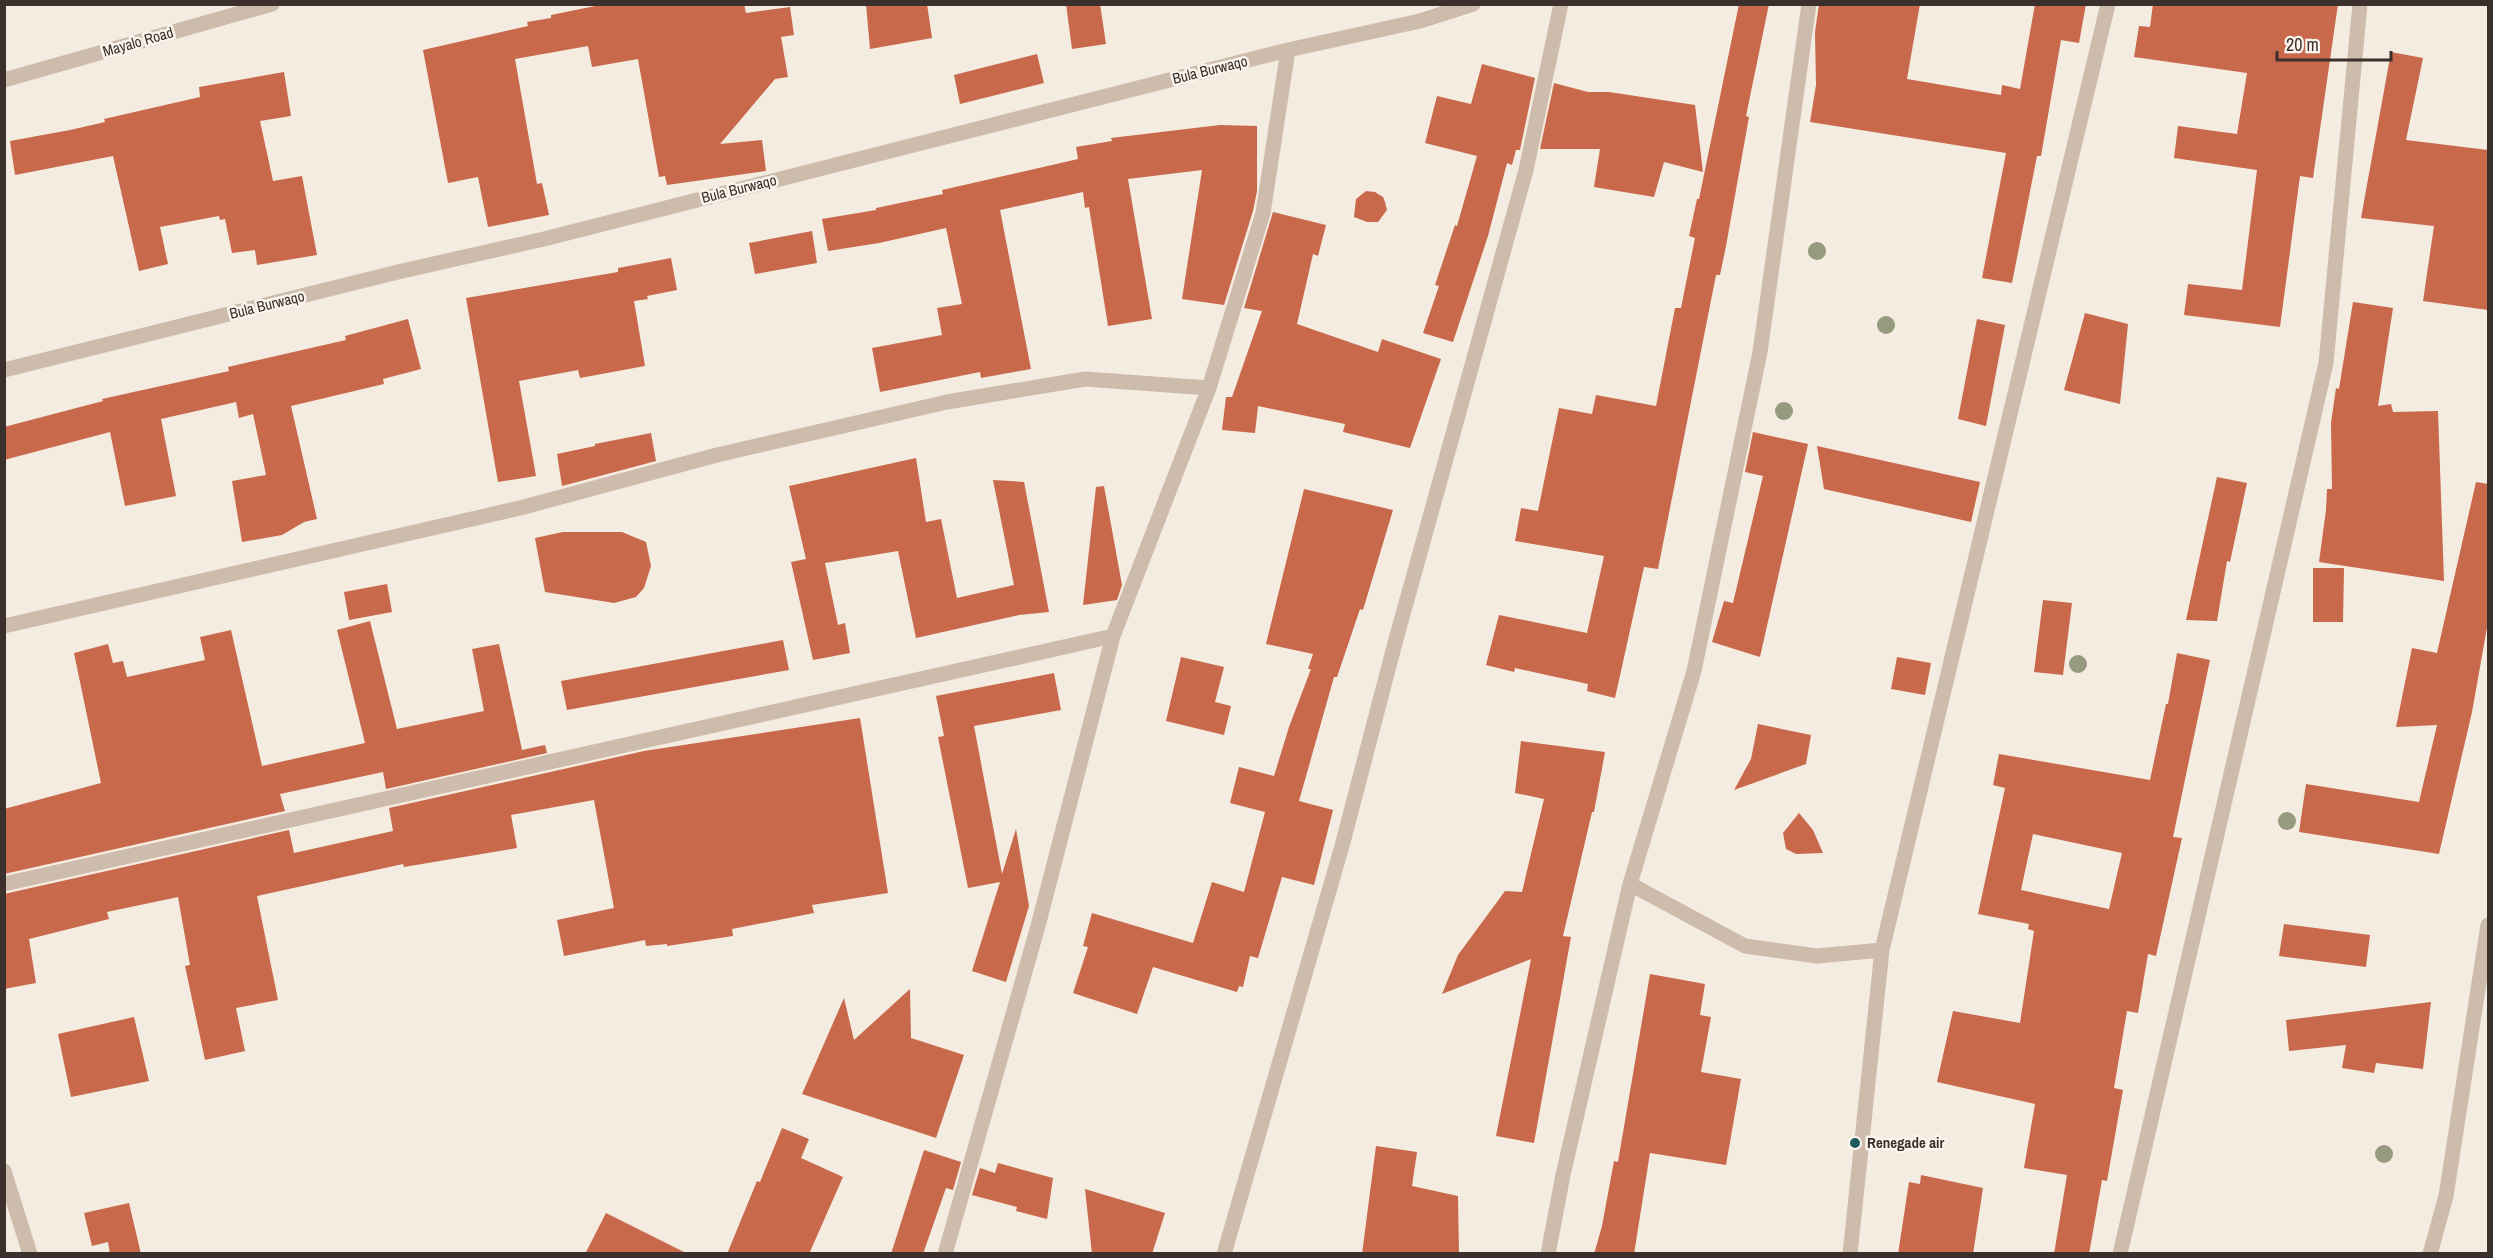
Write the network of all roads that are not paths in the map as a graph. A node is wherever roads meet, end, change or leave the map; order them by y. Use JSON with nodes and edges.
{"nodes":[{"id":1,"x":272,"y":4,"type":"edge"},
{"id":2,"x":1473,"y":4,"type":"edge"},
{"id":3,"x":1561,"y":4,"type":"edge"},
{"id":4,"x":1809,"y":4,"type":"edge"},
{"id":5,"x":2108,"y":4,"type":"edge"},
{"id":6,"x":2360,"y":4,"type":"edge"},
{"id":7,"x":1288,"y":50,"type":"junction"},
{"id":8,"x":4,"y":80,"type":"edge"},
{"id":9,"x":4,"y":370,"type":"edge"},
{"id":10,"x":1209,"y":388,"type":"junction"},
{"id":11,"x":4,"y":626,"type":"edge"},
{"id":12,"x":1113,"y":636,"type":"junction"},
{"id":13,"x":4,"y":884,"type":"edge"},
{"id":14,"x":1630,"y":884,"type":"junction"},
{"id":15,"x":2488,"y":925,"type":"edge"},
{"id":16,"x":1882,"y":950,"type":"junction"},
{"id":17,"x":4,"y":1171,"type":"edge"},
{"id":18,"x":30,"y":1254,"type":"edge"},
{"id":19,"x":945,"y":1254,"type":"edge"},
{"id":20,"x":1224,"y":1254,"type":"edge"},
{"id":21,"x":1548,"y":1254,"type":"edge"},
{"id":22,"x":1850,"y":1254,"type":"edge"},
{"id":23,"x":2120,"y":1254,"type":"edge"},
{"id":24,"x":2430,"y":1254,"type":"edge"}],
"edges":[{"from":1,"to":8,"type":"street","name":"Mayalo Road"},
{"from":2,"to":7,"type":"street","name":"Bula Burwaqo"},
{"from":3,"to":20,"type":"street"},
{"from":4,"to":14,"type":"street"},
{"from":5,"to":16,"type":"street"},
{"from":6,"to":23,"type":"street"},
{"from":7,"to":9,"type":"street","name":"Bula Burwaqo"},
{"from":7,"to":10,"type":"street"},
{"from":10,"to":11,"type":"street"},
{"from":10,"to":12,"type":"street"},
{"from":12,"to":13,"type":"street"},
{"from":12,"to":19,"type":"street"},
{"from":14,"to":16,"type":"street"},
{"from":14,"to":21,"type":"street"},
{"from":15,"to":24,"type":"street"},
{"from":16,"to":22,"type":"street"},
{"from":17,"to":18,"type":"street"}]}
